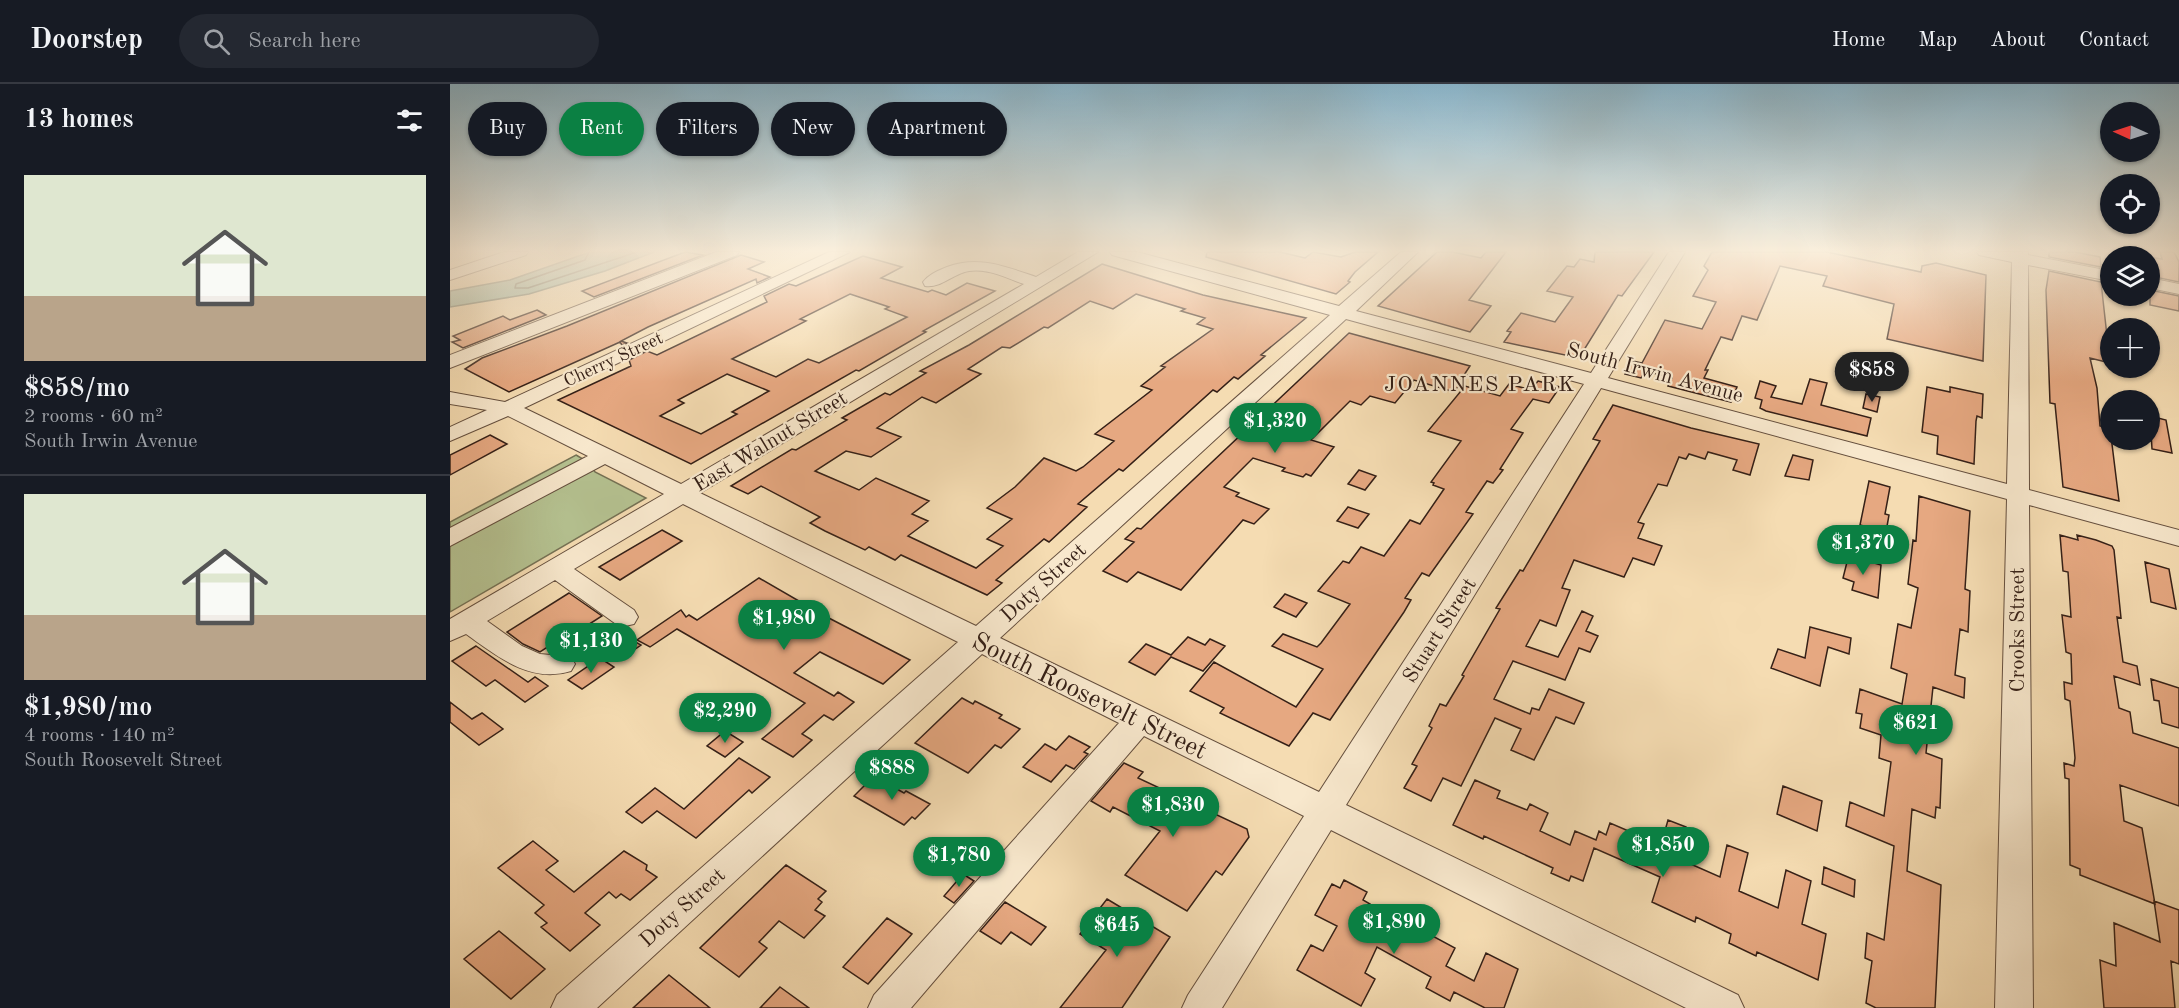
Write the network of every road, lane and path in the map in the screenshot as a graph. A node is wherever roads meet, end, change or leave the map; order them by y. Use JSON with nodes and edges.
{"nodes":[{"id":1,"x":621,"y":295,"type":"edge"},
{"id":2,"x":750,"y":295,"type":"edge"},
{"id":3,"x":1018,"y":295,"type":"edge"},
{"id":4,"x":1277,"y":295,"type":"edge"},
{"id":5,"x":1363,"y":295,"type":"edge"},
{"id":6,"x":1650,"y":295,"type":"edge"},
{"id":7,"x":2020,"y":295,"type":"edge"},
{"id":8,"x":1343,"y":313,"type":"junction"},
{"id":9,"x":450,"y":362,"type":"edge"},
{"id":10,"x":1596,"y":381,"type":"junction"},
{"id":11,"x":450,"y":398,"type":"edge"},
{"id":12,"x":508,"y":408,"type":"junction"},
{"id":13,"x":450,"y":435,"type":"edge"},
{"id":14,"x":604,"y":456,"type":"junction"},
{"id":15,"x":682,"y":494,"type":"junction"},
{"id":16,"x":2018,"y":495,"type":"junction"},
{"id":17,"x":450,"y":538,"type":"edge"},
{"id":18,"x":2179,"y":538,"type":"edge"},
{"id":19,"x":555,"y":568,"type":"junction"},
{"id":20,"x":625,"y":617,"type":"dead end"},
{"id":21,"x":458,"y":626,"type":"edge"},
{"id":22,"x":979,"y":640,"type":"junction"},
{"id":23,"x":561,"y":664,"type":"dead end"},
{"id":24,"x":1140,"y":720,"type":"junction"},
{"id":25,"x":1325,"y":811,"type":"junction"},
{"id":26,"x":570,"y":1008,"type":"edge"},
{"id":27,"x":887,"y":1008,"type":"edge"},
{"id":28,"x":1201,"y":1008,"type":"edge"},
{"id":29,"x":1725,"y":1008,"type":"edge"},
{"id":30,"x":2014,"y":1008,"type":"edge"}],
"edges":[{"from":1,"to":9,"type":"street"},
{"from":2,"to":12,"type":"street","name":"Cherry Street"},
{"from":3,"to":15,"type":"street","name":"East Walnut Street"},
{"from":4,"to":8,"type":"street","name":"South Irwin Avenue"},
{"from":5,"to":8,"type":"street","name":"Doty Street"},
{"from":6,"to":10,"type":"street","name":"Stuart Street"},
{"from":7,"to":16,"type":"street","name":"Crooks Street"},
{"from":8,"to":10,"type":"street","name":"South Irwin Avenue"},
{"from":8,"to":22,"type":"street","name":"Doty Street"},
{"from":10,"to":16,"type":"street","name":"South Irwin Avenue"},
{"from":10,"to":25,"type":"street","name":"Stuart Street"},
{"from":11,"to":12,"type":"street","name":"South Roosevelt Street"},
{"from":12,"to":13,"type":"street","name":"Cherry Street"},
{"from":12,"to":14,"type":"street","name":"South Roosevelt Street"},
{"from":14,"to":15,"type":"street","name":"South Roosevelt Street"},
{"from":14,"to":17,"type":"street"},
{"from":15,"to":19,"type":"street","name":"East Walnut Street"},
{"from":15,"to":22,"type":"street","name":"South Roosevelt Street"},
{"from":16,"to":18,"type":"street","name":"South Irwin Avenue"},
{"from":16,"to":30,"type":"street","name":"Crooks Street"},
{"from":19,"to":20,"type":"street"},
{"from":19,"to":21,"type":"street","name":"East Walnut Street"},
{"from":21,"to":23,"type":"street"},
{"from":22,"to":24,"type":"street","name":"South Roosevelt Street"},
{"from":22,"to":26,"type":"street","name":"Doty Street"},
{"from":24,"to":25,"type":"street","name":"South Roosevelt Street"},
{"from":24,"to":27,"type":"street"},
{"from":25,"to":28,"type":"street","name":"Stuart Street"},
{"from":25,"to":29,"type":"street","name":"South Roosevelt Street"}]}
